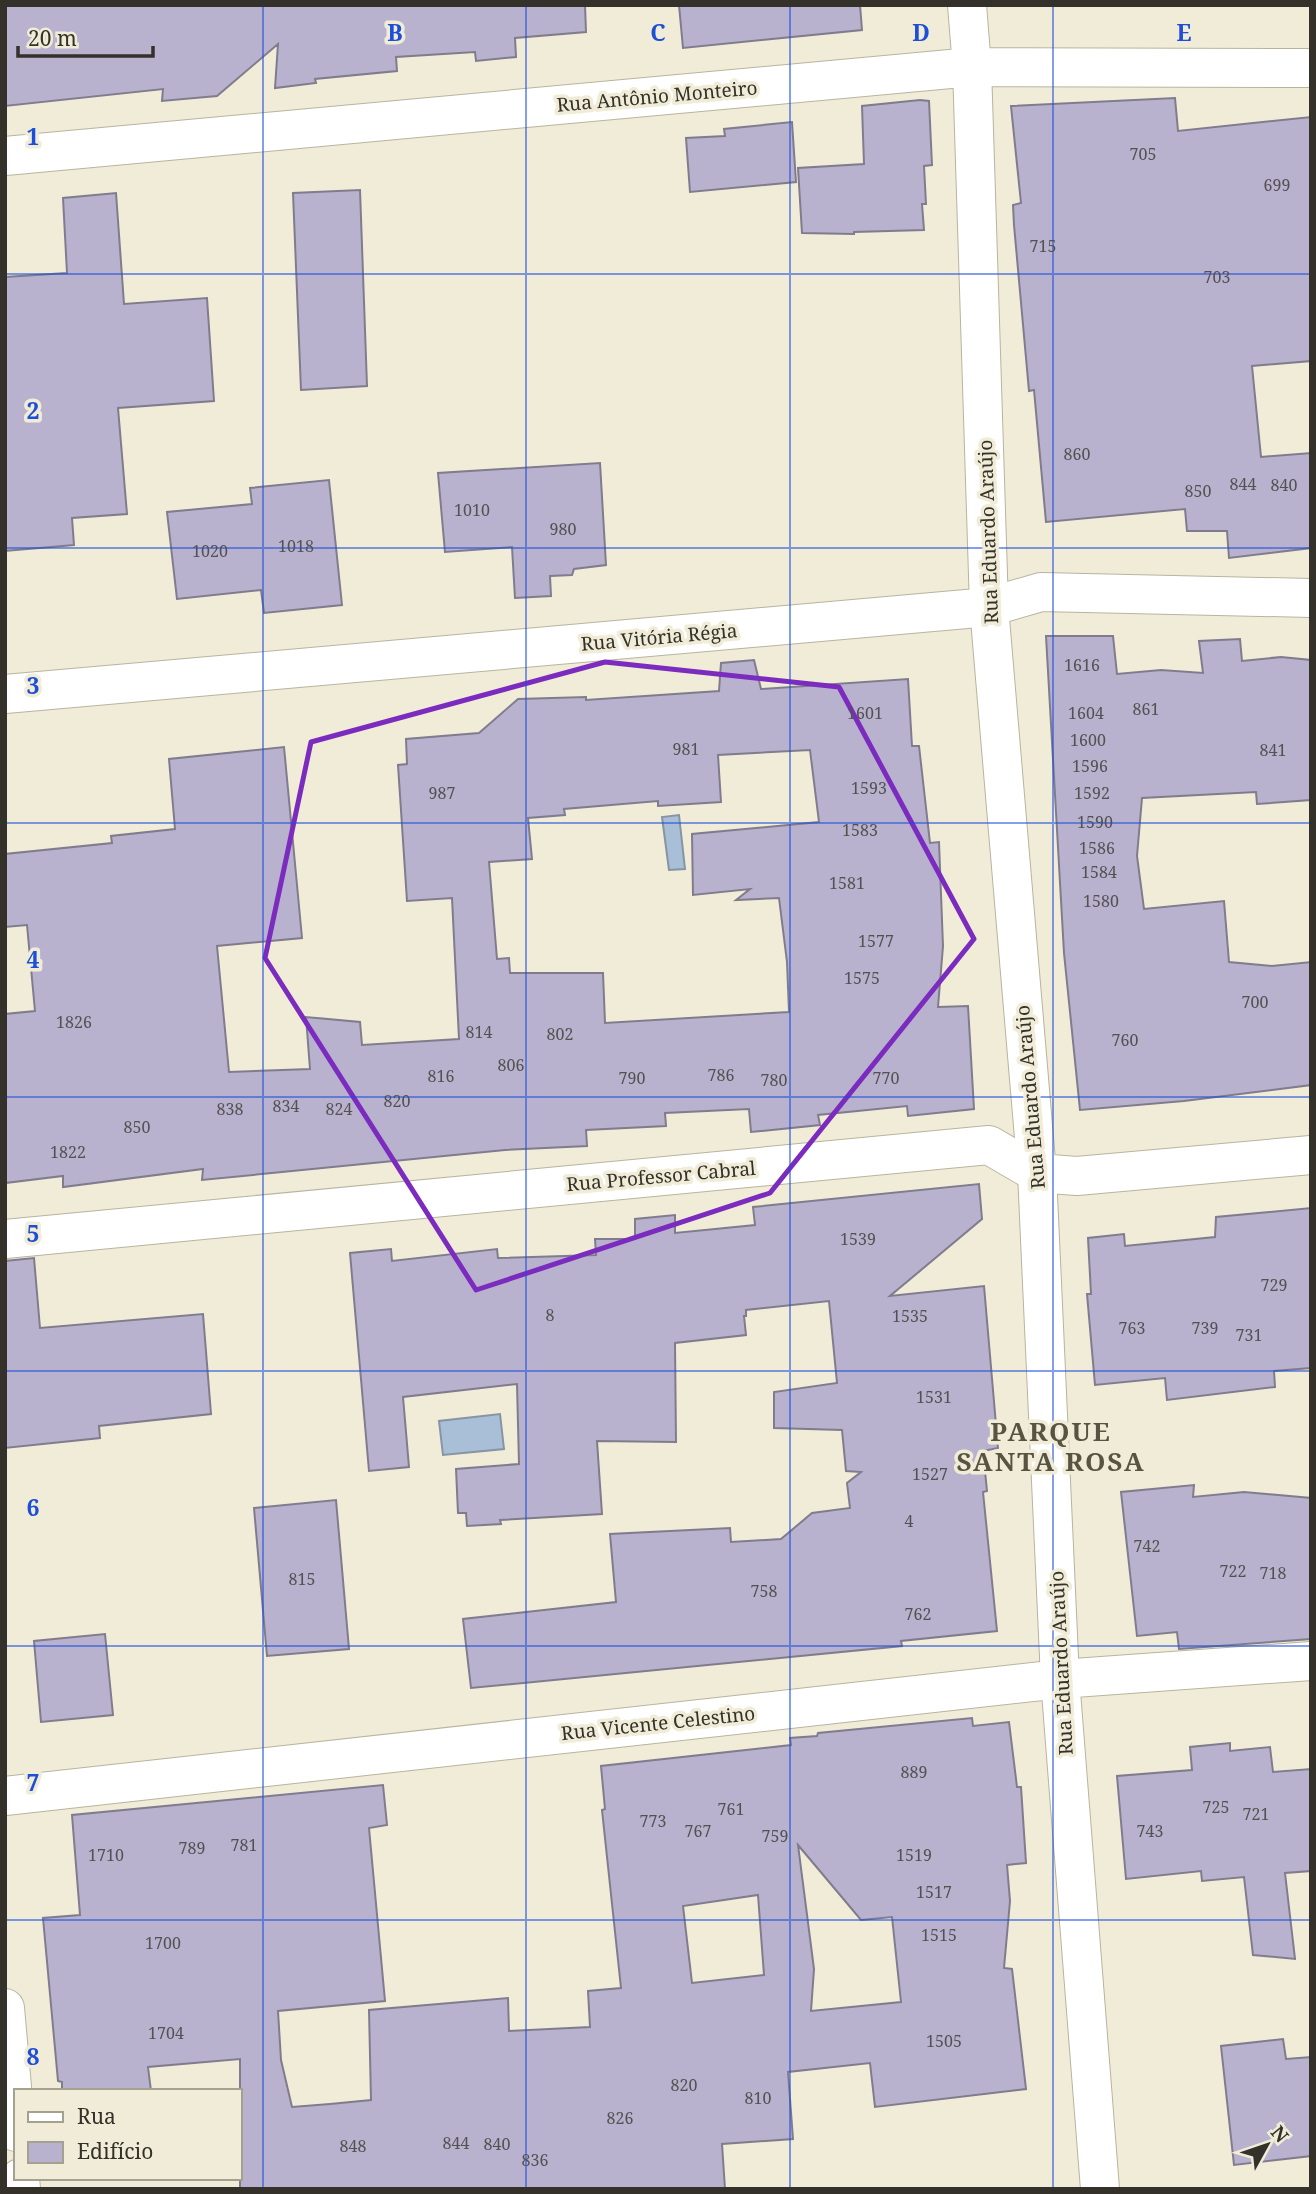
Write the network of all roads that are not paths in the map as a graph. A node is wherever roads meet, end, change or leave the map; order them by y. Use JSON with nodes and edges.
{"nodes":[{"id":1,"x":967,"y":5,"type":"edge"},
{"id":2,"x":972,"y":67,"type":"junction"},
{"id":3,"x":1311,"y":68,"type":"edge"},
{"id":4,"x":5,"y":156,"type":"edge"},
{"id":5,"x":1311,"y":598,"type":"edge"},
{"id":6,"x":989,"y":607,"type":"junction"},
{"id":7,"x":5,"y":694,"type":"edge"},
{"id":8,"x":1311,"y":1155,"type":"edge"},
{"id":9,"x":1038,"y":1172,"type":"junction"},
{"id":10,"x":5,"y":1239,"type":"edge"},
{"id":11,"x":1311,"y":1661,"type":"edge"},
{"id":12,"x":1060,"y":1679,"type":"junction"},
{"id":13,"x":5,"y":1796,"type":"edge"},
{"id":14,"x":5,"y":2008,"type":"edge"},
{"id":15,"x":14,"y":2109,"type":"edge"},
{"id":16,"x":1100,"y":2189,"type":"edge"}],
"edges":[{"from":1,"to":2,"type":"street","name":"Rua Eduardo Araújo"},
{"from":2,"to":3,"type":"street","name":"Rua Antônio Monteiro"},
{"from":2,"to":4,"type":"street","name":"Rua Antônio Monteiro"},
{"from":2,"to":6,"type":"street","name":"Rua Eduardo Araújo"},
{"from":5,"to":6,"type":"street","name":"Rua Vitória Régia"},
{"from":6,"to":7,"type":"street","name":"Rua Vitória Régia"},
{"from":6,"to":9,"type":"street","name":"Rua Eduardo Araújo"},
{"from":8,"to":9,"type":"street","name":"Rua Professor Cabral"},
{"from":9,"to":10,"type":"street","name":"Rua Professor Cabral"},
{"from":9,"to":12,"type":"street","name":"Rua Eduardo Araújo"},
{"from":11,"to":12,"type":"street","name":"Rua Vicente Celestino"},
{"from":12,"to":13,"type":"street","name":"Rua Vicente Celestino"},
{"from":12,"to":16,"type":"street","name":"Rua Eduardo Araújo"},
{"from":14,"to":15,"type":"street"}]}
